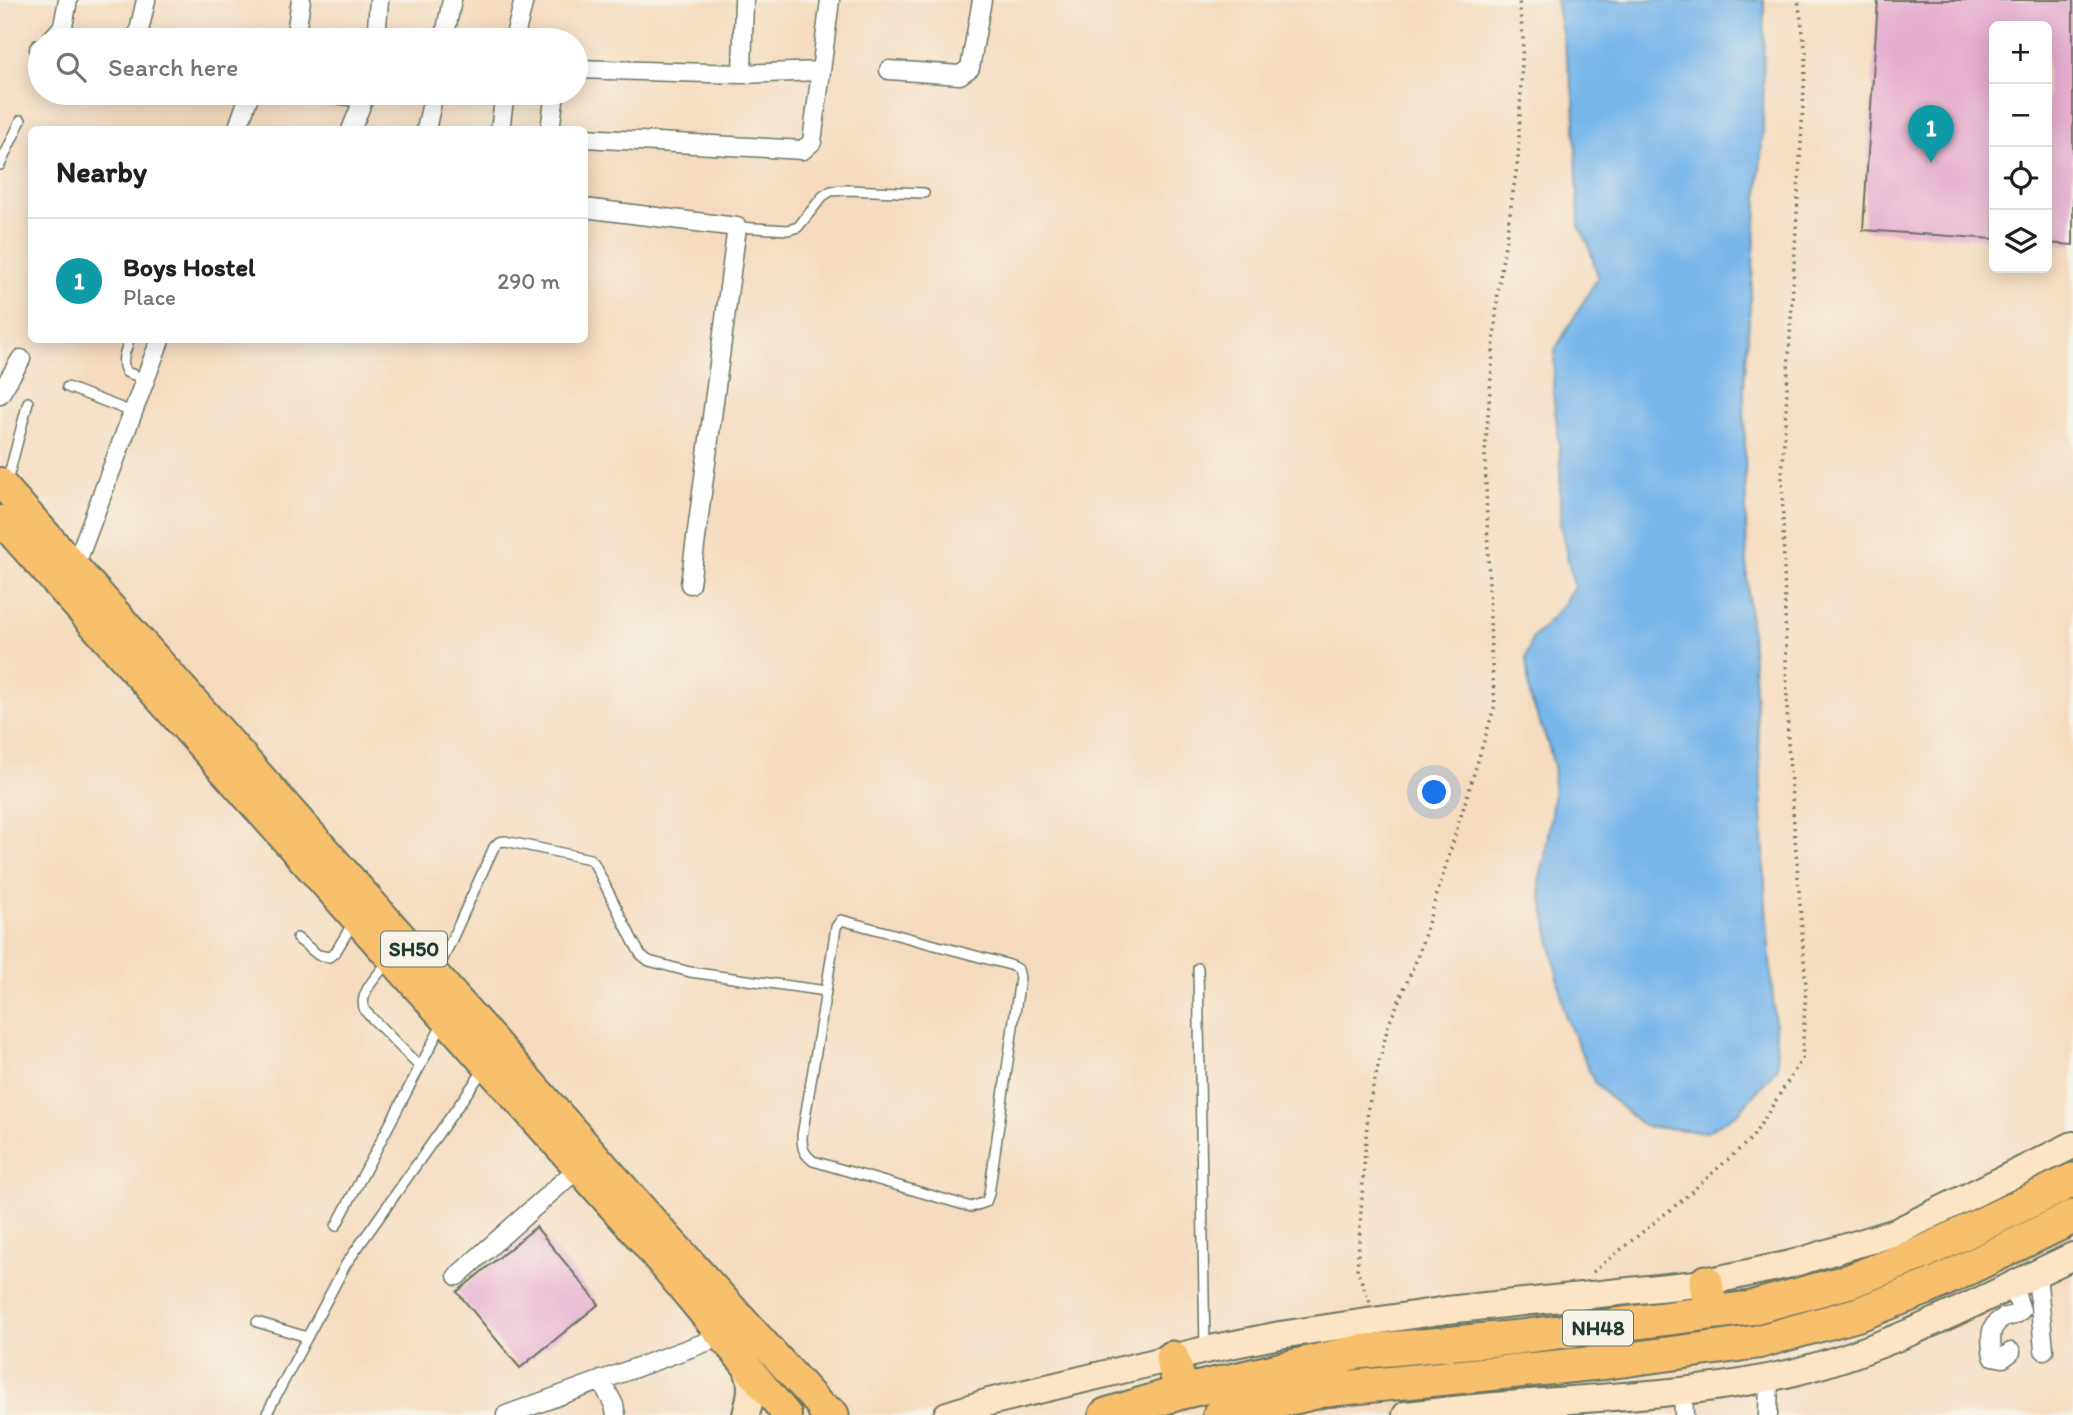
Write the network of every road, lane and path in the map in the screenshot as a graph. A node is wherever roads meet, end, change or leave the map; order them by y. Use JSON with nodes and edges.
{"nodes":[{"id":1,"x":68,"y":0,"type":"edge"},
{"id":2,"x":145,"y":0,"type":"edge"},
{"id":3,"x":301,"y":0,"type":"edge"},
{"id":4,"x":379,"y":0,"type":"edge"},
{"id":5,"x":452,"y":0,"type":"edge"},
{"id":6,"x":524,"y":0,"type":"edge"},
{"id":7,"x":744,"y":0,"type":"edge"},
{"id":8,"x":830,"y":0,"type":"edge"},
{"id":9,"x":982,"y":0,"type":"edge"},
{"id":10,"x":1519,"y":0,"type":"edge"},
{"id":11,"x":1798,"y":0,"type":"edge"},
{"id":12,"x":61,"y":28,"type":"edge"},
{"id":13,"x":139,"y":28,"type":"edge"},
{"id":14,"x":297,"y":28,"type":"edge"},
{"id":15,"x":377,"y":28,"type":"edge"},
{"id":16,"x":446,"y":28,"type":"edge"},
{"id":17,"x":517,"y":28,"type":"edge"},
{"id":18,"x":588,"y":69,"type":"edge"},
{"id":19,"x":889,"y":70,"type":"dead end"},
{"id":20,"x":820,"y":71,"type":"junction"},
{"id":21,"x":742,"y":74,"type":"junction"},
{"id":22,"x":246,"y":105,"type":"edge"},
{"id":23,"x":362,"y":105,"type":"edge"},
{"id":24,"x":431,"y":105,"type":"edge"},
{"id":25,"x":503,"y":105,"type":"edge"},
{"id":26,"x":553,"y":105,"type":"edge"},
{"id":27,"x":21,"y":120,"type":"dead end"},
{"id":28,"x":238,"y":126,"type":"edge"},
{"id":29,"x":353,"y":126,"type":"edge"},
{"id":30,"x":427,"y":126,"type":"edge"},
{"id":31,"x":501,"y":126,"type":"edge"},
{"id":32,"x":551,"y":126,"type":"edge"},
{"id":33,"x":588,"y":138,"type":"edge"},
{"id":34,"x":0,"y":165,"type":"edge"},
{"id":35,"x":924,"y":193,"type":"dead end"},
{"id":36,"x":588,"y":208,"type":"edge"},
{"id":37,"x":737,"y":227,"type":"junction"},
{"id":38,"x":129,"y":343,"type":"edge"},
{"id":39,"x":159,"y":343,"type":"edge"},
{"id":40,"x":21,"y":359,"type":"dead end"},
{"id":41,"x":145,"y":379,"type":"junction"},
{"id":42,"x":67,"y":387,"type":"dead end"},
{"id":43,"x":0,"y":394,"type":"edge"},
{"id":44,"x":28,"y":402,"type":"dead end"},
{"id":45,"x":132,"y":412,"type":"junction"},
{"id":46,"x":3,"y":485,"type":"edge"},
{"id":47,"x":0,"y":520,"type":"edge"},
{"id":48,"x":74,"y":566,"type":"junction"},
{"id":49,"x":690,"y":584,"type":"dead end"},
{"id":50,"x":67,"y":594,"type":"junction"},
{"id":51,"x":355,"y":920,"type":"junction"},
{"id":52,"x":297,"y":938,"type":"dead end"},
{"id":53,"x":391,"y":959,"type":"junction"},
{"id":54,"x":1198,"y":968,"type":"dead end"},
{"id":55,"x":436,"y":974,"type":"junction"},
{"id":56,"x":826,"y":991,"type":"junction"},
{"id":57,"x":444,"y":1019,"type":"junction"},
{"id":58,"x":420,"y":1066,"type":"junction"},
{"id":59,"x":486,"y":1066,"type":"junction"},
{"id":60,"x":2073,"y":1145,"type":"edge"},
{"id":61,"x":586,"y":1161,"type":"junction"},
{"id":62,"x":2073,"y":1180,"type":"edge"},
{"id":63,"x":2073,"y":1217,"type":"edge"},
{"id":64,"x":336,"y":1226,"type":"dead end"},
{"id":65,"x":2073,"y":1256,"type":"edge"},
{"id":66,"x":2037,"y":1273,"type":"junction"},
{"id":67,"x":1589,"y":1275,"type":"dead end"},
{"id":68,"x":457,"y":1276,"type":"dead end"},
{"id":69,"x":2013,"y":1286,"type":"junction"},
{"id":70,"x":1708,"y":1297,"type":"junction"},
{"id":71,"x":1378,"y":1320,"type":"junction"},
{"id":72,"x":257,"y":1322,"type":"dead end"},
{"id":73,"x":723,"y":1336,"type":"junction"},
{"id":74,"x":307,"y":1337,"type":"junction"},
{"id":75,"x":1205,"y":1350,"type":"junction"},
{"id":76,"x":2044,"y":1350,"type":"dead end"},
{"id":77,"x":2011,"y":1352,"type":"dead end"},
{"id":78,"x":1172,"y":1358,"type":"junction"},
{"id":79,"x":744,"y":1361,"type":"junction"},
{"id":80,"x":1769,"y":1377,"type":"junction"},
{"id":81,"x":601,"y":1380,"type":"junction"},
{"id":82,"x":1182,"y":1392,"type":"junction"},
{"id":83,"x":1684,"y":1403,"type":"edge"},
{"id":84,"x":1544,"y":1408,"type":"edge"},
{"id":85,"x":829,"y":1414,"type":"edge"},
{"id":86,"x":267,"y":1415,"type":"edge"},
{"id":87,"x":506,"y":1415,"type":"edge"},
{"id":88,"x":616,"y":1415,"type":"edge"},
{"id":89,"x":746,"y":1415,"type":"edge"},
{"id":90,"x":787,"y":1415,"type":"edge"},
{"id":91,"x":947,"y":1415,"type":"edge"},
{"id":92,"x":1106,"y":1415,"type":"edge"},
{"id":93,"x":1220,"y":1415,"type":"edge"},
{"id":94,"x":1406,"y":1415,"type":"edge"},
{"id":95,"x":1768,"y":1415,"type":"edge"}],
"edges":[{"from":1,"to":12,"type":"street"},
{"from":2,"to":13,"type":"street"},
{"from":3,"to":14,"type":"street"},
{"from":4,"to":15,"type":"street"},
{"from":5,"to":16,"type":"street"},
{"from":6,"to":17,"type":"street"},
{"from":7,"to":21,"type":"street"},
{"from":8,"to":20,"type":"street"},
{"from":9,"to":19,"type":"street"},
{"from":10,"to":71,"type":"path"},
{"from":11,"to":67,"type":"path"},
{"from":18,"to":21,"type":"street"},
{"from":20,"to":21,"type":"street"},
{"from":20,"to":33,"type":"street"},
{"from":22,"to":28,"type":"street"},
{"from":23,"to":29,"type":"street"},
{"from":24,"to":30,"type":"street"},
{"from":25,"to":31,"type":"street"},
{"from":26,"to":32,"type":"street"},
{"from":27,"to":34,"type":"lane"},
{"from":35,"to":37,"type":"lane"},
{"from":36,"to":37,"type":"street"},
{"from":37,"to":49,"type":"street"},
{"from":38,"to":41,"type":"lane"},
{"from":39,"to":41,"type":"street"},
{"from":40,"to":43,"type":"street"},
{"from":41,"to":45,"type":"street"},
{"from":42,"to":45,"type":"lane"},
{"from":44,"to":46,"type":"lane"},
{"from":45,"to":48,"type":"street"},
{"from":46,"to":48,"type":"main road","number":"SH50"},
{"from":47,"to":50,"type":"main road","number":"SH50"},
{"from":48,"to":50,"type":"street"},
{"from":48,"to":55,"type":"main road","number":"SH50"},
{"from":50,"to":51,"type":"main road","number":"SH50"},
{"from":51,"to":52,"type":"lane"},
{"from":51,"to":53,"type":"main road","number":"SH50"},
{"from":53,"to":57,"type":"main road","number":"SH50"},
{"from":53,"to":58,"type":"lane"},
{"from":54,"to":75,"type":"lane"},
{"from":55,"to":56,"type":"lane"},
{"from":55,"to":61,"type":"main road","number":"SH50"},
{"from":56,"to":56,"type":"lane"},
{"from":57,"to":58,"type":"lane"},
{"from":57,"to":59,"type":"main road","number":"SH50"},
{"from":58,"to":64,"type":"lane"},
{"from":59,"to":61,"type":"main road","number":"SH50"},
{"from":59,"to":74,"type":"lane"},
{"from":60,"to":70,"type":"street"},
{"from":61,"to":68,"type":"street"},
{"from":61,"to":73,"type":"main road","number":"SH50"},
{"from":61,"to":85,"type":"main road","number":"SH50"},
{"from":62,"to":70,"type":"highway","number":"NH48"},
{"from":63,"to":93,"type":"highway","number":"NH48"},
{"from":65,"to":66,"type":"street"},
{"from":66,"to":69,"type":"street"},
{"from":66,"to":76,"type":"street"},
{"from":69,"to":77,"type":"street"},
{"from":69,"to":80,"type":"street"},
{"from":70,"to":71,"type":"street"},
{"from":70,"to":82,"type":"highway","number":"NH48"},
{"from":71,"to":75,"type":"street"},
{"from":72,"to":74,"type":"lane"},
{"from":73,"to":79,"type":"main road","number":"SH50"},
{"from":73,"to":81,"type":"street"},
{"from":74,"to":86,"type":"lane"},
{"from":75,"to":78,"type":"street"},
{"from":78,"to":82,"type":"highway"},
{"from":78,"to":91,"type":"street"},
{"from":79,"to":89,"type":"street"},
{"from":79,"to":90,"type":"main road","number":"SH50"},
{"from":80,"to":83,"type":"street"},
{"from":80,"to":95,"type":"street"},
{"from":81,"to":87,"type":"street"},
{"from":81,"to":88,"type":"street"},
{"from":82,"to":92,"type":"highway","number":"NH48"},
{"from":83,"to":84,"type":"street"},
{"from":84,"to":94,"type":"street"}]}
